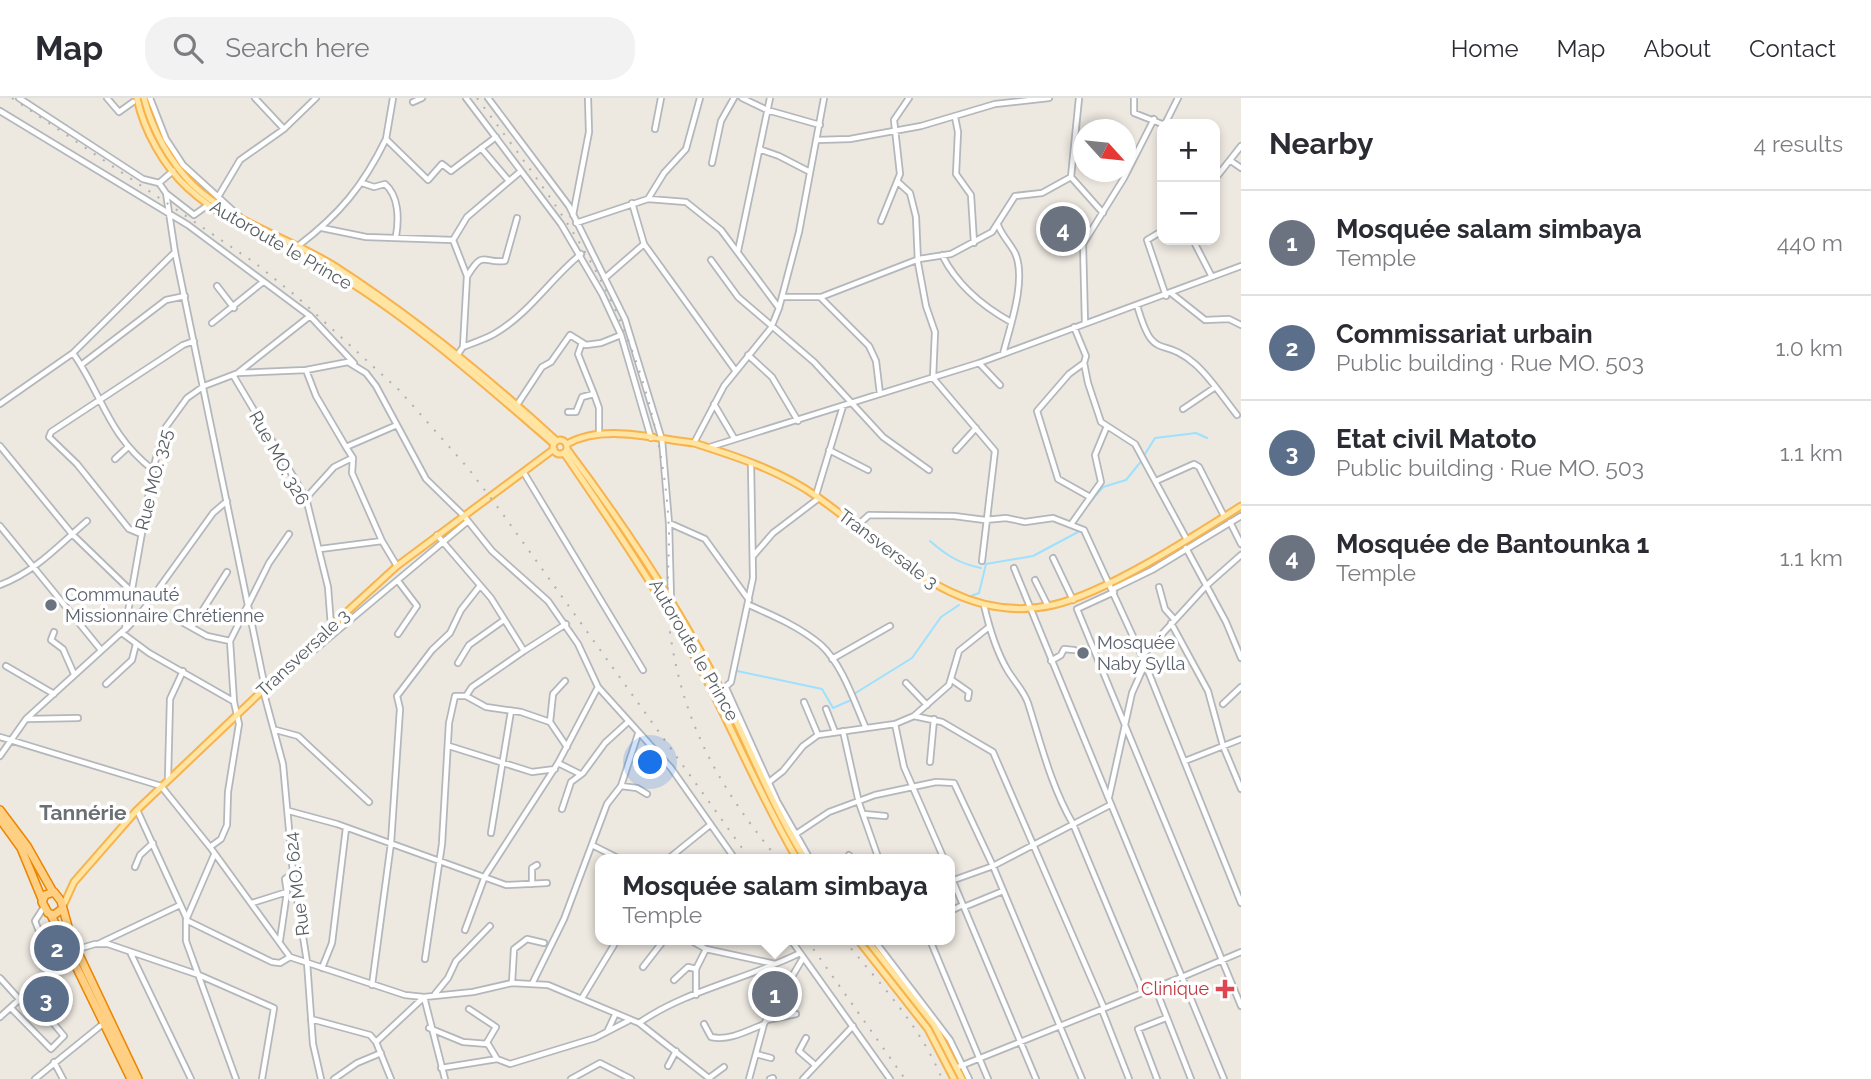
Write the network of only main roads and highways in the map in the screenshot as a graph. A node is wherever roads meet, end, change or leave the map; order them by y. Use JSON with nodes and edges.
{"nodes":[{"id":1,"x":144,"y":98,"type":"edge"},
{"id":2,"x":134,"y":99,"type":"edge"},
{"id":3,"x":555,"y":445,"type":"junction"},
{"id":4,"x":566,"y":449,"type":"junction"},
{"id":5,"x":1241,"y":506,"type":"edge"},
{"id":6,"x":0,"y":810,"type":"edge"},
{"id":7,"x":0,"y":819,"type":"edge"},
{"id":8,"x":794,"y":854,"type":"edge"},
{"id":9,"x":804,"y":854,"type":"edge"},
{"id":10,"x":75,"y":882,"type":"junction"},
{"id":11,"x":53,"y":892,"type":"junction"},
{"id":12,"x":42,"y":899,"type":"junction"},
{"id":13,"x":62,"y":908,"type":"junction"},
{"id":14,"x":51,"y":915,"type":"junction"},
{"id":15,"x":862,"y":945,"type":"edge"},
{"id":16,"x":871,"y":945,"type":"edge"},
{"id":17,"x":74,"y":951,"type":"junction"},
{"id":18,"x":131,"y":1079,"type":"edge"},
{"id":19,"x":138,"y":1079,"type":"edge"},
{"id":20,"x":954,"y":1079,"type":"edge"},
{"id":21,"x":962,"y":1079,"type":"edge"}],
"edges":[{"from":1,"to":3,"type":"main road","name":"Autoroute le Prince"},
{"from":2,"to":3,"type":"main road","name":"Autoroute le Prince"},
{"from":3,"to":4,"type":"main road"},
{"from":3,"to":4,"type":"main road"},
{"from":3,"to":10,"type":"main road","name":"Transversale 3"},
{"from":4,"to":5,"type":"main road","name":"Transversale 3"},
{"from":4,"to":8,"type":"main road","name":"Autoroute le Prince"},
{"from":4,"to":9,"type":"main road","name":"Autoroute le Prince"},
{"from":6,"to":11,"type":"highway"},
{"from":7,"to":12,"type":"highway"},
{"from":10,"to":11,"type":"main road","name":"Transversale 3"},
{"from":10,"to":13,"type":"main road","name":"Transversale 3"},
{"from":11,"to":12,"type":"highway"},
{"from":11,"to":13,"type":"highway"},
{"from":12,"to":14,"type":"highway"},
{"from":13,"to":14,"type":"highway"},
{"from":13,"to":17,"type":"highway"},
{"from":14,"to":17,"type":"highway"},
{"from":15,"to":20,"type":"main road"},
{"from":16,"to":21,"type":"main road"},
{"from":17,"to":18,"type":"highway"},
{"from":17,"to":19,"type":"highway"}]}
